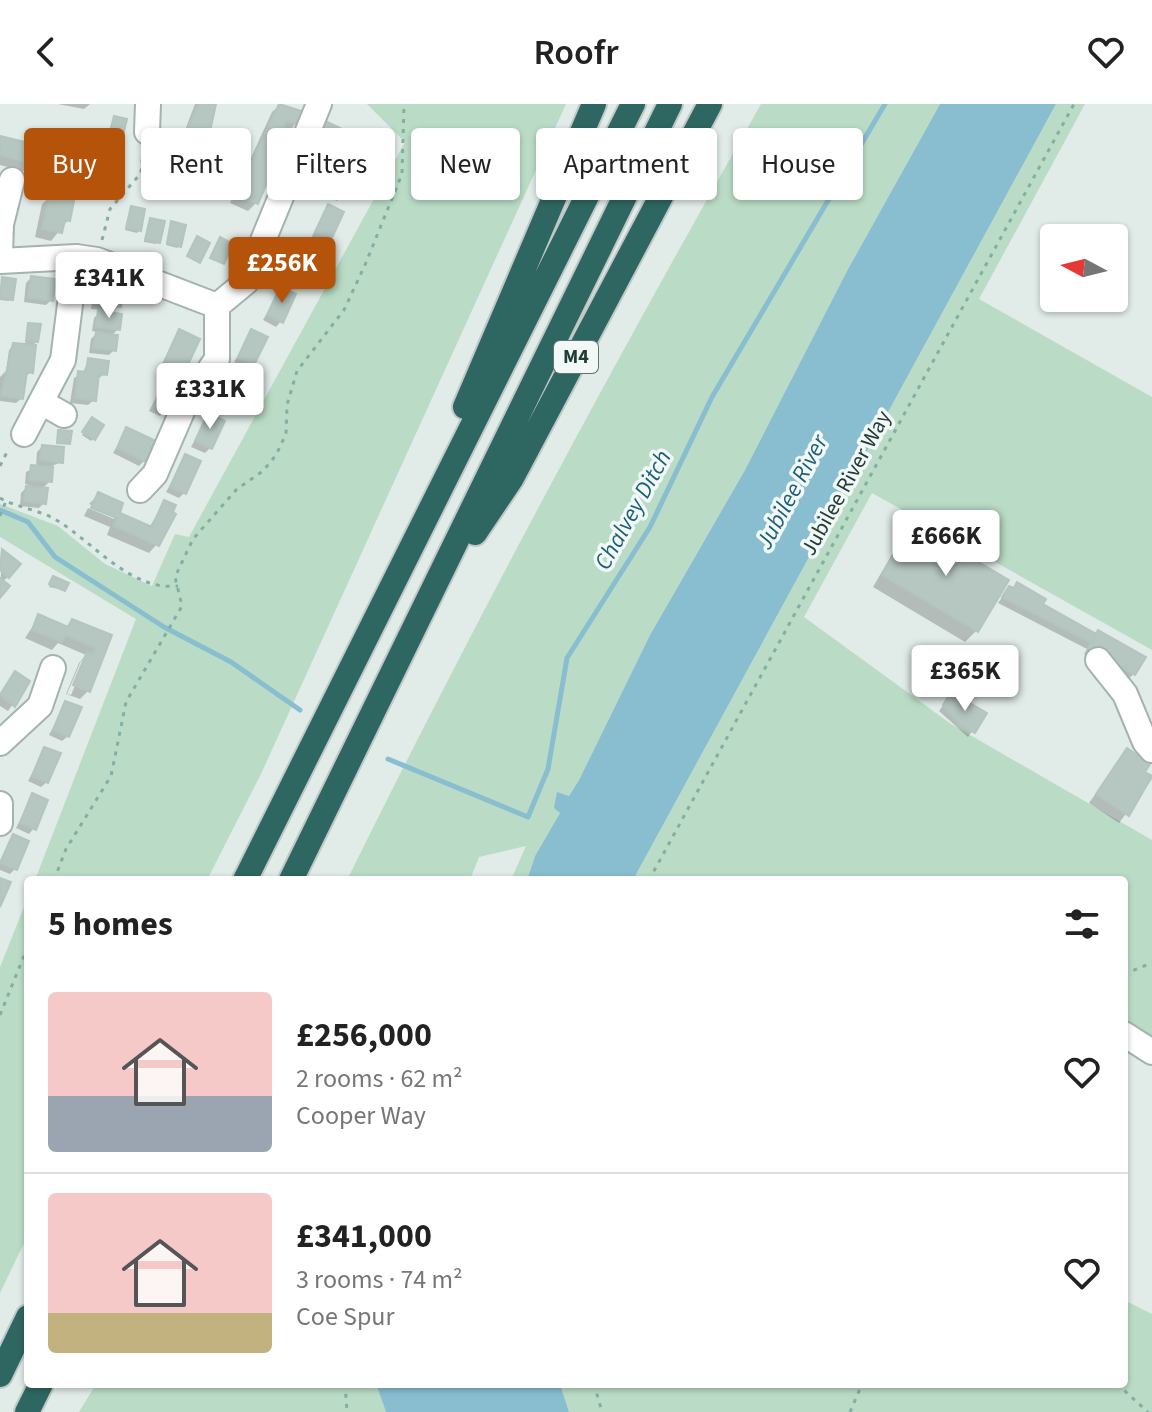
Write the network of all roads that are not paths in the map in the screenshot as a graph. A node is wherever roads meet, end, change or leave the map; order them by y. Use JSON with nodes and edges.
{"nodes":[{"id":1,"x":148,"y":104,"type":"edge"},
{"id":2,"x":319,"y":104,"type":"edge"},
{"id":3,"x":594,"y":104,"type":"edge"},
{"id":4,"x":633,"y":104,"type":"edge"},
{"id":5,"x":670,"y":104,"type":"edge"},
{"id":6,"x":710,"y":104,"type":"edge"},
{"id":7,"x":147,"y":128,"type":"edge"},
{"id":8,"x":13,"y":180,"type":"edge"},
{"id":9,"x":0,"y":254,"type":"edge"},
{"id":10,"x":86,"y":258,"type":"junction"},
{"id":11,"x":0,"y":261,"type":"edge"},
{"id":12,"x":217,"y":306,"type":"junction"},
{"id":13,"x":41,"y":402,"type":"junction"},
{"id":14,"x":64,"y":415,"type":"dead end"},
{"id":15,"x":24,"y":434,"type":"dead end"},
{"id":16,"x":140,"y":490,"type":"dead end"},
{"id":17,"x":411,"y":543,"type":"junction"},
{"id":18,"x":430,"y":602,"type":"junction"},
{"id":19,"x":1098,"y":660,"type":"dead end"},
{"id":20,"x":53,"y":668,"type":"dead end"},
{"id":21,"x":0,"y":743,"type":"edge"},
{"id":22,"x":1152,"y":750,"type":"edge"},
{"id":23,"x":0,"y":804,"type":"edge"},
{"id":24,"x":0,"y":823,"type":"edge"},
{"id":25,"x":247,"y":876,"type":"edge"},
{"id":26,"x":293,"y":876,"type":"edge"},
{"id":27,"x":1128,"y":1037,"type":"edge"},
{"id":28,"x":1152,"y":1052,"type":"edge"},
{"id":29,"x":24,"y":1325,"type":"edge"},
{"id":30,"x":0,"y":1375,"type":"edge"},
{"id":31,"x":39,"y":1388,"type":"edge"},
{"id":32,"x":27,"y":1412,"type":"edge"}],
"edges":[{"from":1,"to":7,"type":"street"},
{"from":2,"to":12,"type":"street"},
{"from":3,"to":17,"type":"highway"},
{"from":4,"to":17,"type":"highway"},
{"from":5,"to":18,"type":"highway","number":"M4"},
{"from":6,"to":18,"type":"highway","number":"M4"},
{"from":8,"to":9,"type":"street"},
{"from":10,"to":11,"type":"street"},
{"from":10,"to":12,"type":"street"},
{"from":10,"to":13,"type":"street"},
{"from":12,"to":16,"type":"street"},
{"from":13,"to":14,"type":"street"},
{"from":13,"to":15,"type":"street"},
{"from":17,"to":25,"type":"highway"},
{"from":18,"to":26,"type":"highway","number":"M4"},
{"from":19,"to":22,"type":"street"},
{"from":20,"to":21,"type":"street"},
{"from":23,"to":24,"type":"street"},
{"from":27,"to":28,"type":"street"},
{"from":29,"to":30,"type":"highway"},
{"from":31,"to":32,"type":"highway"}]}
